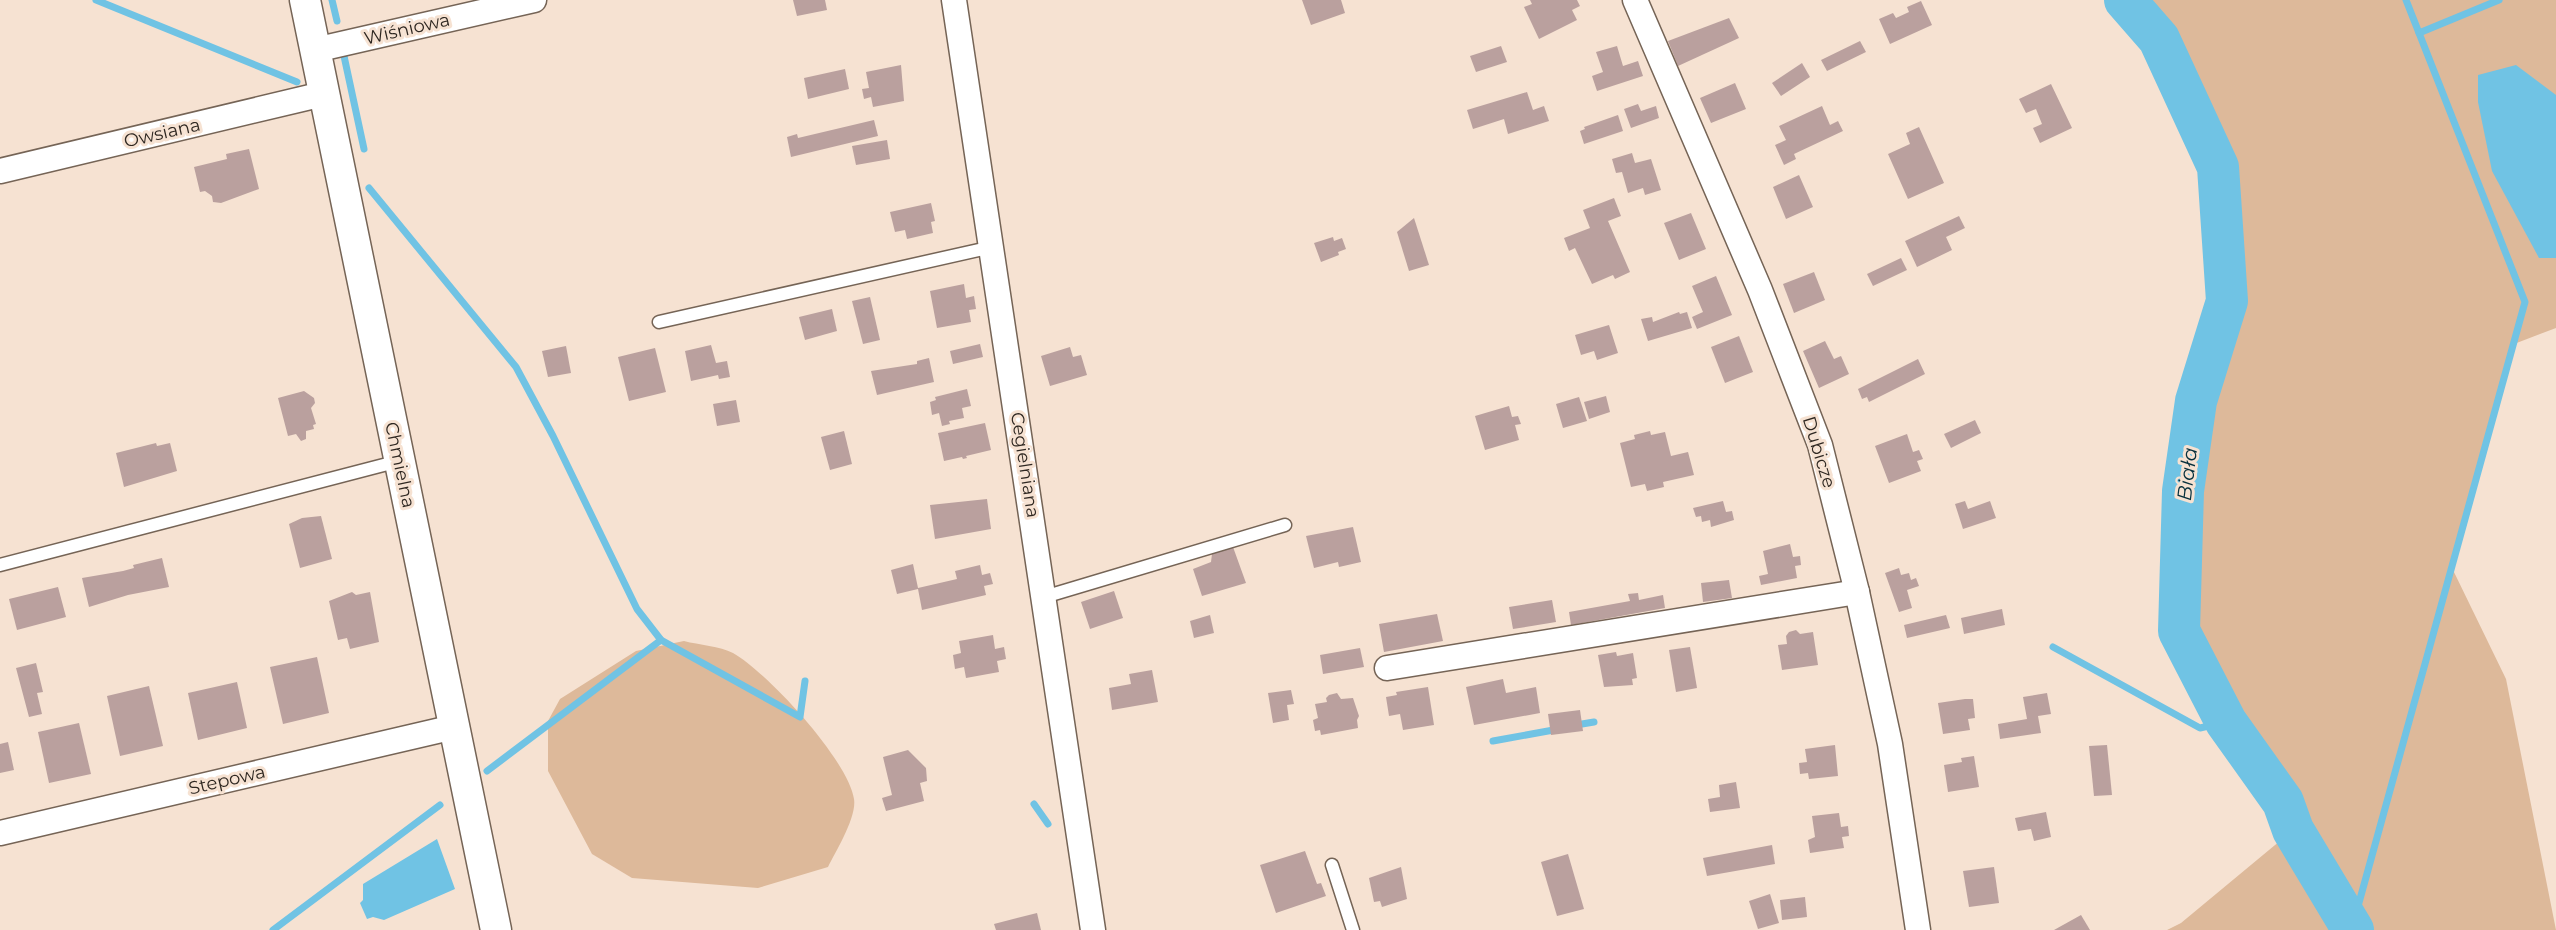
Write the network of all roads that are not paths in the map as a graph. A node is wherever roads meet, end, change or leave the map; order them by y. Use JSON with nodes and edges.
{"nodes":[{"id":1,"x":305,"y":0,"type":"edge"},
{"id":2,"x":534,"y":0,"type":"edge"},
{"id":3,"x":954,"y":0,"type":"edge"},
{"id":4,"x":1635,"y":0,"type":"edge"},
{"id":5,"x":315,"y":50,"type":"junction"},
{"id":6,"x":323,"y":94,"type":"junction"},
{"id":7,"x":0,"y":171,"type":"edge"},
{"id":8,"x":992,"y":248,"type":"junction"},
{"id":9,"x":658,"y":322,"type":"dead end"},
{"id":10,"x":399,"y":461,"type":"junction"},
{"id":11,"x":1285,"y":525,"type":"dead end"},
{"id":12,"x":0,"y":565,"type":"edge"},
{"id":13,"x":1857,"y":592,"type":"junction"},
{"id":14,"x":1044,"y":597,"type":"junction"},
{"id":15,"x":1387,"y":668,"type":"dead end"},
{"id":16,"x":454,"y":727,"type":"junction"},
{"id":17,"x":0,"y":833,"type":"edge"},
{"id":18,"x":1332,"y":865,"type":"dead end"},
{"id":19,"x":496,"y":930,"type":"edge"},
{"id":20,"x":1093,"y":930,"type":"edge"},
{"id":21,"x":1353,"y":930,"type":"edge"},
{"id":22,"x":1918,"y":930,"type":"edge"}],
"edges":[{"from":1,"to":5,"type":"street","name":"Chmielna"},
{"from":2,"to":5,"type":"street","name":"Wiśniowa"},
{"from":3,"to":8,"type":"street","name":"Cegielniana"},
{"from":4,"to":13,"type":"street","name":"Dubicze"},
{"from":5,"to":6,"type":"street","name":"Chmielna"},
{"from":6,"to":7,"type":"street","name":"Owsiana"},
{"from":6,"to":10,"type":"street","name":"Chmielna"},
{"from":8,"to":9,"type":"lane"},
{"from":8,"to":14,"type":"street","name":"Cegielniana"},
{"from":10,"to":12,"type":"lane"},
{"from":10,"to":16,"type":"street","name":"Chmielna"},
{"from":11,"to":14,"type":"lane"},
{"from":13,"to":15,"type":"street"},
{"from":13,"to":22,"type":"street","name":"Dubicze"},
{"from":14,"to":20,"type":"street","name":"Cegielniana"},
{"from":16,"to":17,"type":"street","name":"Stepowa"},
{"from":16,"to":19,"type":"street","name":"Chmielna"},
{"from":18,"to":21,"type":"lane"}]}
